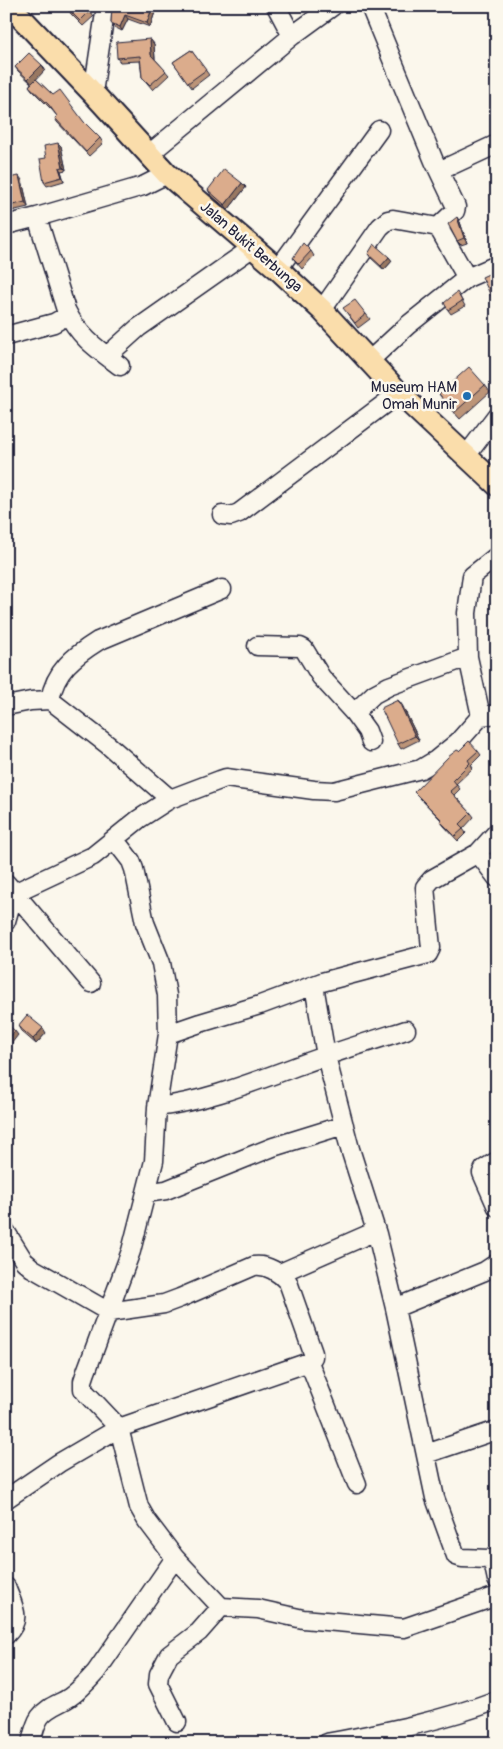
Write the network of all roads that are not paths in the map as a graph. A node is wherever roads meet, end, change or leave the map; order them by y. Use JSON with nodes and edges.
{"nodes":[{"id":1,"x":10,"y":6,"type":"edge"},
{"id":2,"x":106,"y":6,"type":"edge"},
{"id":3,"x":276,"y":6,"type":"edge"},
{"id":4,"x":332,"y":6,"type":"edge"},
{"id":5,"x":370,"y":6,"type":"edge"},
{"id":6,"x":292,"y":36,"type":"junction"},
{"id":7,"x":93,"y":93,"type":"junction"},
{"id":8,"x":379,"y":130,"type":"dead end"},
{"id":9,"x":497,"y":144,"type":"edge"},
{"id":10,"x":148,"y":155,"type":"junction"},
{"id":11,"x":439,"y":171,"type":"junction"},
{"id":12,"x":167,"y":174,"type":"junction"},
{"id":13,"x":37,"y":217,"type":"junction"},
{"id":14,"x":6,"y":224,"type":"edge"},
{"id":15,"x":438,"y":227,"type":"junction"},
{"id":16,"x":252,"y":248,"type":"junction"},
{"id":17,"x":497,"y":265,"type":"edge"},
{"id":18,"x":278,"y":269,"type":"junction"},
{"id":19,"x":467,"y":278,"type":"junction"},
{"id":20,"x":322,"y":310,"type":"junction"},
{"id":21,"x":68,"y":315,"type":"junction"},
{"id":22,"x":6,"y":336,"type":"edge"},
{"id":23,"x":369,"y":361,"type":"junction"},
{"id":24,"x":399,"y":393,"type":"junction"},
{"id":25,"x":497,"y":414,"type":"edge"},
{"id":26,"x":466,"y":456,"type":"junction"},
{"id":27,"x":497,"y":485,"type":"edge"},
{"id":28,"x":222,"y":515,"type":"dead end"},
{"id":29,"x":497,"y":556,"type":"edge"},
{"id":30,"x":222,"y":589,"type":"dead end"},
{"id":31,"x":257,"y":646,"type":"dead end"},
{"id":32,"x":468,"y":657,"type":"junction"},
{"id":33,"x":50,"y":700,"type":"junction"},
{"id":34,"x":6,"y":706,"type":"edge"},
{"id":35,"x":354,"y":713,"type":"junction"},
{"id":36,"x":489,"y":715,"type":"edge"},
{"id":37,"x":371,"y":742,"type":"dead end"},
{"id":38,"x":170,"y":799,"type":"junction"},
{"id":39,"x":497,"y":832,"type":"edge"},
{"id":40,"x":114,"y":838,"type":"junction"},
{"id":41,"x":478,"y":853,"type":"junction"},
{"id":42,"x":497,"y":878,"type":"edge"},
{"id":43,"x":10,"y":888,"type":"edge"},
{"id":44,"x":6,"y":921,"type":"edge"},
{"id":45,"x":91,"y":983,"type":"dead end"},
{"id":46,"x":314,"y":985,"type":"junction"},
{"id":47,"x":406,"y":1030,"type":"dead end"},
{"id":48,"x":168,"y":1034,"type":"junction"},
{"id":49,"x":326,"y":1056,"type":"junction"},
{"id":50,"x":157,"y":1106,"type":"junction"},
{"id":51,"x":344,"y":1125,"type":"junction"},
{"id":52,"x":497,"y":1161,"type":"edge"},
{"id":53,"x":146,"y":1193,"type":"junction"},
{"id":54,"x":497,"y":1207,"type":"edge"},
{"id":55,"x":376,"y":1231,"type":"junction"},
{"id":56,"x":6,"y":1232,"type":"edge"},
{"id":57,"x":497,"y":1263,"type":"edge"},
{"id":58,"x":280,"y":1273,"type":"junction"},
{"id":59,"x":395,"y":1308,"type":"junction"},
{"id":60,"x":109,"y":1312,"type":"junction"},
{"id":61,"x":309,"y":1362,"type":"junction"},
{"id":62,"x":119,"y":1428,"type":"junction"},
{"id":63,"x":497,"y":1430,"type":"edge"},
{"id":64,"x":426,"y":1454,"type":"junction"},
{"id":65,"x":357,"y":1484,"type":"dead end"},
{"id":66,"x":6,"y":1499,"type":"edge"},
{"id":67,"x":175,"y":1558,"type":"junction"},
{"id":68,"x":497,"y":1580,"type":"edge"},
{"id":69,"x":6,"y":1587,"type":"edge"},
{"id":70,"x":497,"y":1596,"type":"edge"},
{"id":71,"x":221,"y":1607,"type":"junction"},
{"id":72,"x":6,"y":1635,"type":"edge"},
{"id":73,"x":497,"y":1700,"type":"edge"},
{"id":74,"x":177,"y":1722,"type":"dead end"},
{"id":75,"x":383,"y":1738,"type":"edge"},
{"id":76,"x":31,"y":1743,"type":"edge"},
{"id":77,"x":327,"y":1743,"type":"edge"}],
"edges":[{"from":1,"to":7,"type":"main road","name":"Jalan Bukit Berbunga"},
{"from":2,"to":7,"type":"street"},
{"from":3,"to":6,"type":"street"},
{"from":4,"to":6,"type":"street"},
{"from":5,"to":11,"type":"street"},
{"from":6,"to":10,"type":"street"},
{"from":7,"to":10,"type":"main road","name":"Jalan Bukit Berbunga"},
{"from":8,"to":18,"type":"street"},
{"from":9,"to":11,"type":"street"},
{"from":10,"to":12,"type":"main road","name":"Jalan Bukit Berbunga"},
{"from":11,"to":15,"type":"street"},
{"from":12,"to":13,"type":"street"},
{"from":12,"to":16,"type":"main road","name":"Jalan Bukit Berbunga"},
{"from":13,"to":14,"type":"street"},
{"from":13,"to":21,"type":"street"},
{"from":15,"to":19,"type":"street"},
{"from":15,"to":20,"type":"street"},
{"from":16,"to":18,"type":"main road","name":"Jalan Bukit Berbunga"},
{"from":16,"to":21,"type":"street"},
{"from":17,"to":19,"type":"street"},
{"from":18,"to":20,"type":"main road","name":"Jalan Bukit Berbunga"},
{"from":19,"to":23,"type":"street"},
{"from":20,"to":23,"type":"main road","name":"Jalan Bukit Berbunga"},
{"from":21,"to":22,"type":"street"},
{"from":23,"to":24,"type":"main road","name":"Jalan Bukit Berbunga"},
{"from":24,"to":26,"type":"main road","name":"Jalan Bukit Berbunga"},
{"from":24,"to":28,"type":"street"},
{"from":25,"to":26,"type":"street"},
{"from":26,"to":27,"type":"main road","name":"Jalan Bukit Berbunga"},
{"from":29,"to":32,"type":"street"},
{"from":30,"to":33,"type":"street"},
{"from":31,"to":35,"type":"street"},
{"from":32,"to":35,"type":"street"},
{"from":32,"to":36,"type":"street"},
{"from":33,"to":34,"type":"street"},
{"from":33,"to":38,"type":"street"},
{"from":35,"to":37,"type":"street"},
{"from":36,"to":38,"type":"street"},
{"from":38,"to":40,"type":"street"},
{"from":39,"to":41,"type":"street"},
{"from":40,"to":43,"type":"street"},
{"from":40,"to":48,"type":"street"},
{"from":41,"to":42,"type":"street"},
{"from":41,"to":46,"type":"street"},
{"from":43,"to":44,"type":"street"},
{"from":43,"to":45,"type":"street"},
{"from":46,"to":48,"type":"street"},
{"from":46,"to":49,"type":"street"},
{"from":47,"to":49,"type":"street"},
{"from":48,"to":50,"type":"street"},
{"from":49,"to":50,"type":"street"},
{"from":49,"to":51,"type":"street"},
{"from":50,"to":53,"type":"street"},
{"from":51,"to":53,"type":"street"},
{"from":51,"to":55,"type":"street"},
{"from":52,"to":54,"type":"street"},
{"from":53,"to":60,"type":"street"},
{"from":55,"to":58,"type":"street"},
{"from":55,"to":59,"type":"street"},
{"from":56,"to":60,"type":"street"},
{"from":57,"to":59,"type":"street"},
{"from":58,"to":60,"type":"street"},
{"from":58,"to":61,"type":"street"},
{"from":59,"to":64,"type":"street"},
{"from":60,"to":62,"type":"street"},
{"from":61,"to":62,"type":"street"},
{"from":61,"to":65,"type":"street"},
{"from":62,"to":66,"type":"street"},
{"from":62,"to":67,"type":"street"},
{"from":63,"to":64,"type":"street"},
{"from":64,"to":68,"type":"street"},
{"from":67,"to":71,"type":"street"},
{"from":67,"to":76,"type":"street"},
{"from":69,"to":72,"type":"street"},
{"from":70,"to":71,"type":"street"},
{"from":71,"to":74,"type":"street"},
{"from":73,"to":75,"type":"street"},
{"from":75,"to":77,"type":"street"}]}
